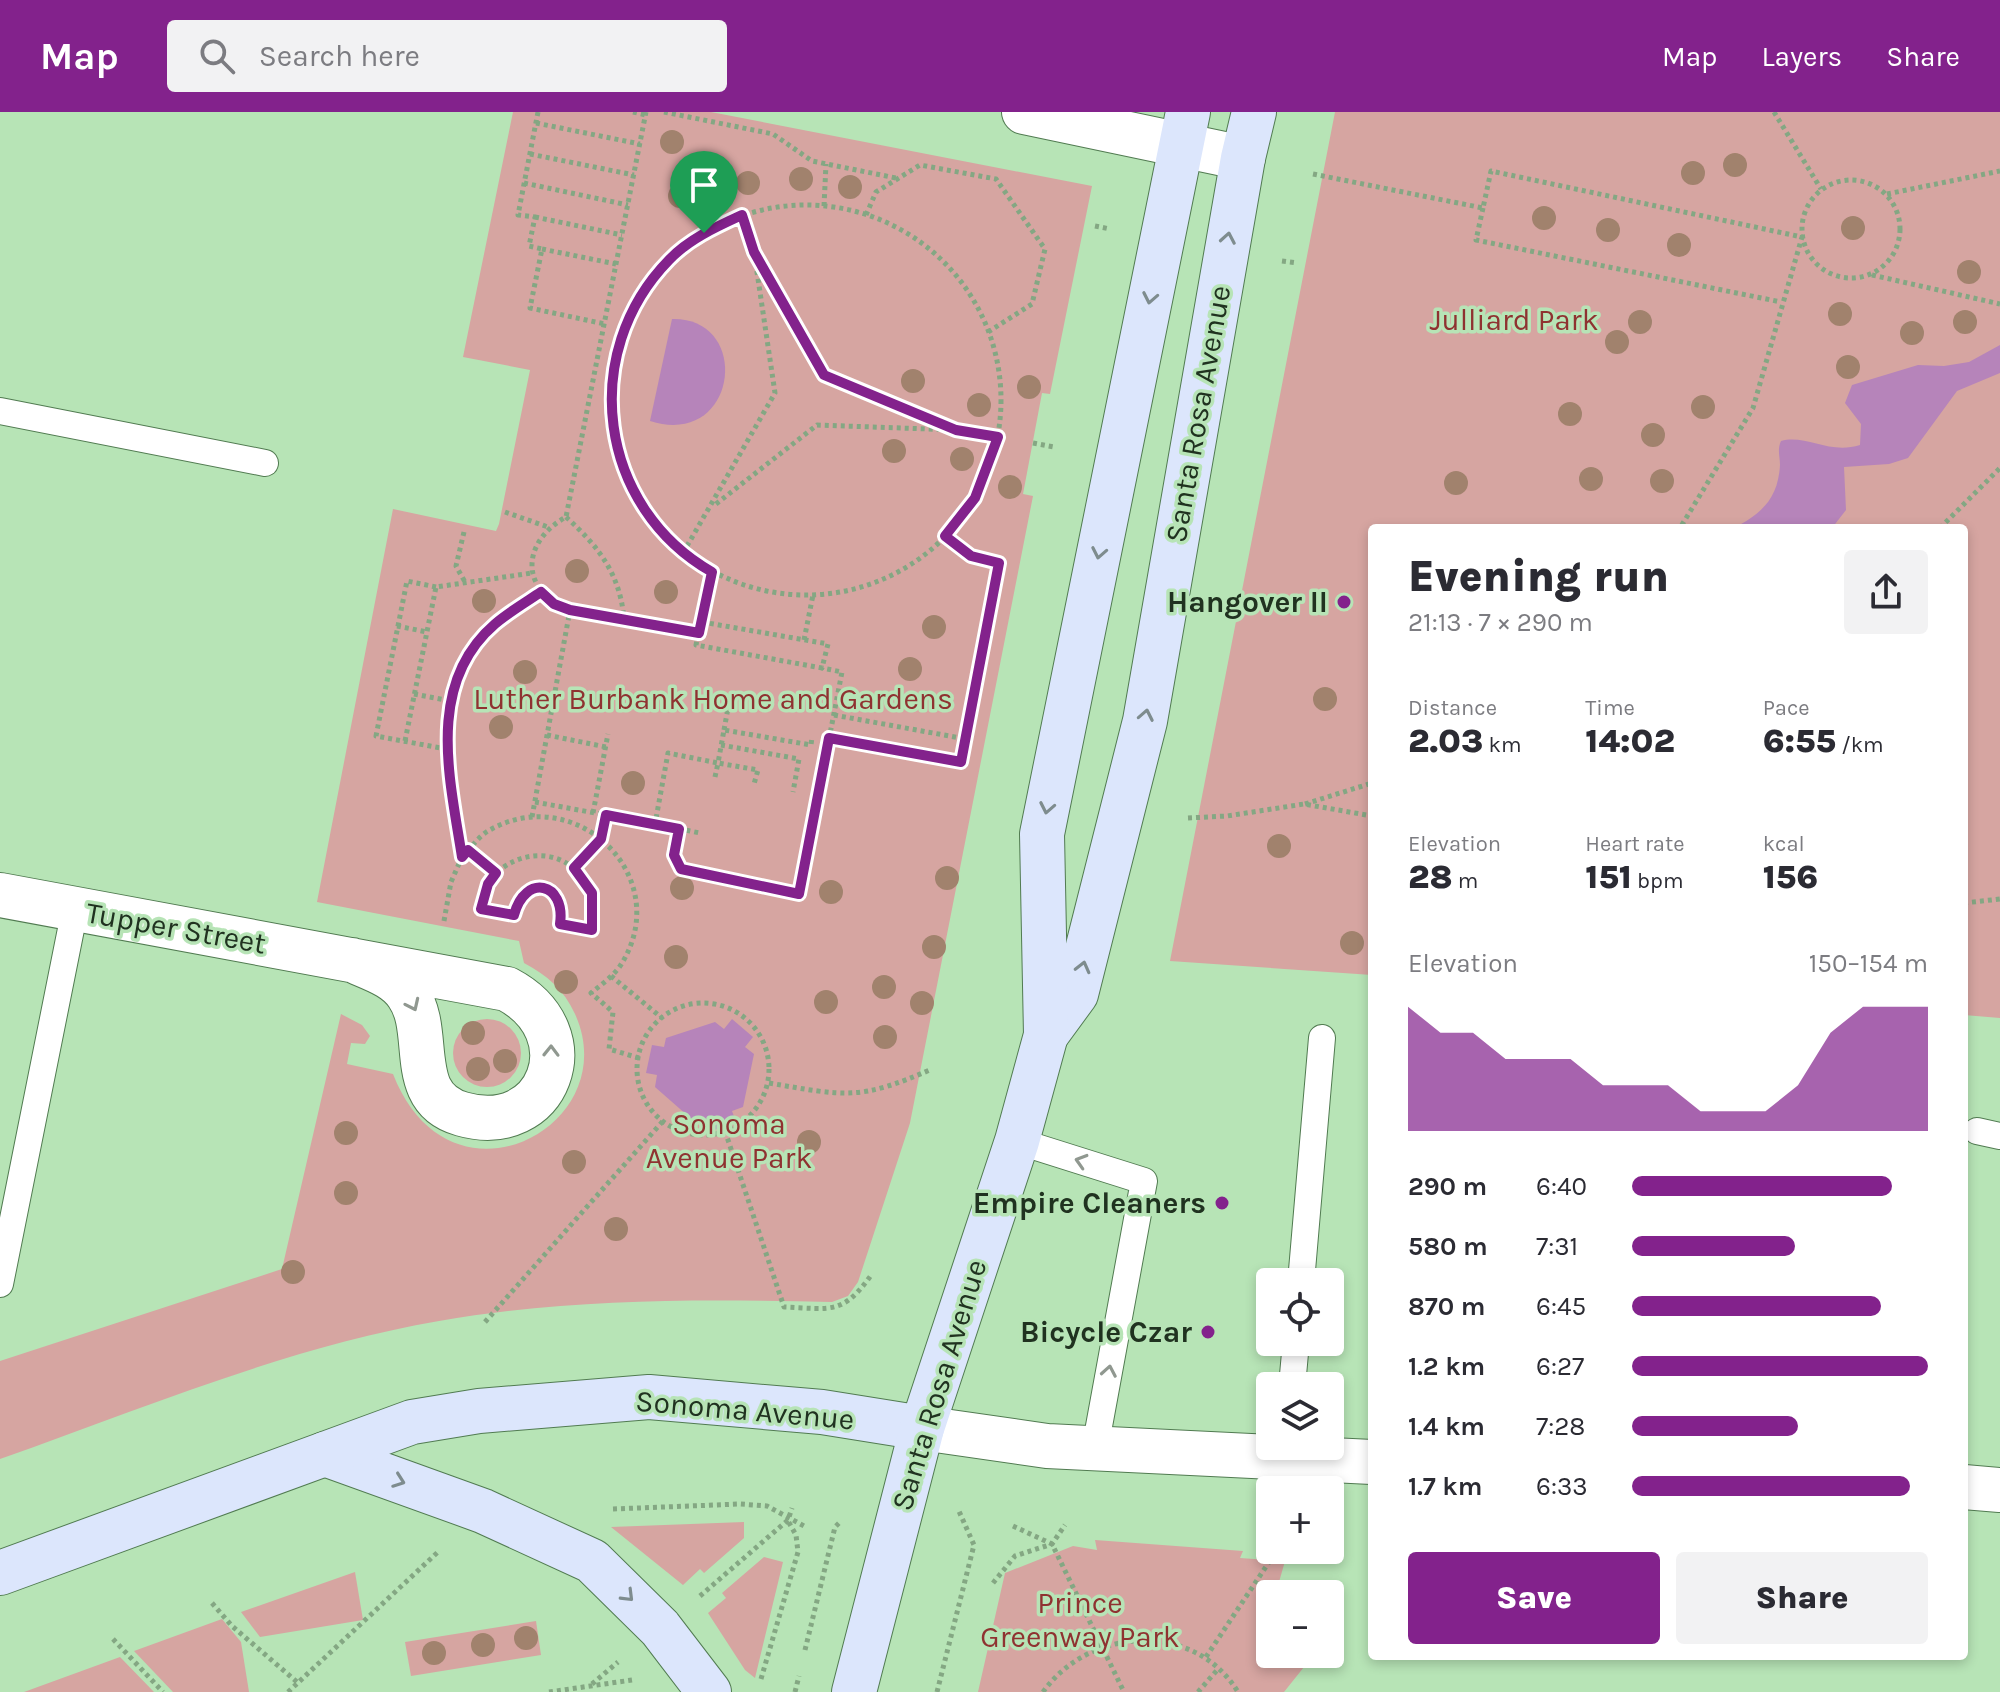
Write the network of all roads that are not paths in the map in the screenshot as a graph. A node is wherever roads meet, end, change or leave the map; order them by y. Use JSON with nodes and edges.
{"nodes":[{"id":1,"x":1024,"y":112,"type":"edge"},
{"id":2,"x":1254,"y":112,"type":"edge"},
{"id":3,"x":1185,"y":128,"type":"edge"},
{"id":4,"x":1243,"y":158,"type":"junction"},
{"id":5,"x":0,"y":411,"type":"edge"},
{"id":6,"x":265,"y":463,"type":"dead end"},
{"id":7,"x":0,"y":895,"type":"edge"},
{"id":8,"x":75,"y":909,"type":"junction"},
{"id":9,"x":352,"y":960,"type":"junction"},
{"id":10,"x":1046,"y":1035,"type":"junction"},
{"id":11,"x":1322,"y":1038,"type":"dead end"},
{"id":12,"x":1017,"y":1141,"type":"junction"},
{"id":13,"x":1302,"y":1268,"type":"edge"},
{"id":14,"x":0,"y":1284,"type":"edge"},
{"id":15,"x":922,"y":1428,"type":"junction"},
{"id":16,"x":1095,"y":1448,"type":"junction"},
{"id":17,"x":1256,"y":1451,"type":"edge"},
{"id":18,"x":325,"y":1454,"type":"junction"},
{"id":19,"x":1344,"y":1459,"type":"edge"},
{"id":20,"x":1368,"y":1462,"type":"edge"},
{"id":21,"x":1968,"y":1487,"type":"edge"},
{"id":22,"x":2000,"y":1490,"type":"edge"},
{"id":23,"x":0,"y":1573,"type":"edge"},
{"id":24,"x":709,"y":1692,"type":"edge"},
{"id":25,"x":854,"y":1692,"type":"edge"}],
"edges":[{"from":1,"to":3,"type":"street"},
{"from":2,"to":4,"type":"main road","name":"Santa Rosa Avenue"},
{"from":3,"to":4,"type":"street"},
{"from":3,"to":10,"type":"main road","name":"Santa Rosa Avenue","one_way":true},
{"from":10,"to":4,"type":"main road","name":"Santa Rosa Avenue","one_way":true},
{"from":5,"to":6,"type":"lane"},
{"from":7,"to":8,"type":"street","name":"Tupper Street"},
{"from":8,"to":9,"type":"street","name":"Tupper Street"},
{"from":8,"to":14,"type":"lane"},
{"from":9,"to":9,"type":"street","name":"Tupper Street","one_way":true},
{"from":10,"to":12,"type":"main road","name":"Santa Rosa Avenue"},
{"from":11,"to":13,"type":"lane"},
{"from":12,"to":15,"type":"main road","name":"Santa Rosa Avenue"},
{"from":16,"to":12,"type":"lane","one_way":true},
{"from":15,"to":16,"type":"street","name":"Sonoma Avenue"},
{"from":15,"to":18,"type":"main road","name":"Sonoma Avenue"},
{"from":15,"to":25,"type":"main road","name":"Santa Rosa Avenue"},
{"from":16,"to":17,"type":"street","name":"Sonoma Avenue"},
{"from":18,"to":23,"type":"main road","name":"Sonoma Avenue"},
{"from":18,"to":24,"type":"main road","one_way":true},
{"from":19,"to":20,"type":"street","name":"Sonoma Avenue"},
{"from":21,"to":22,"type":"street"}]}
